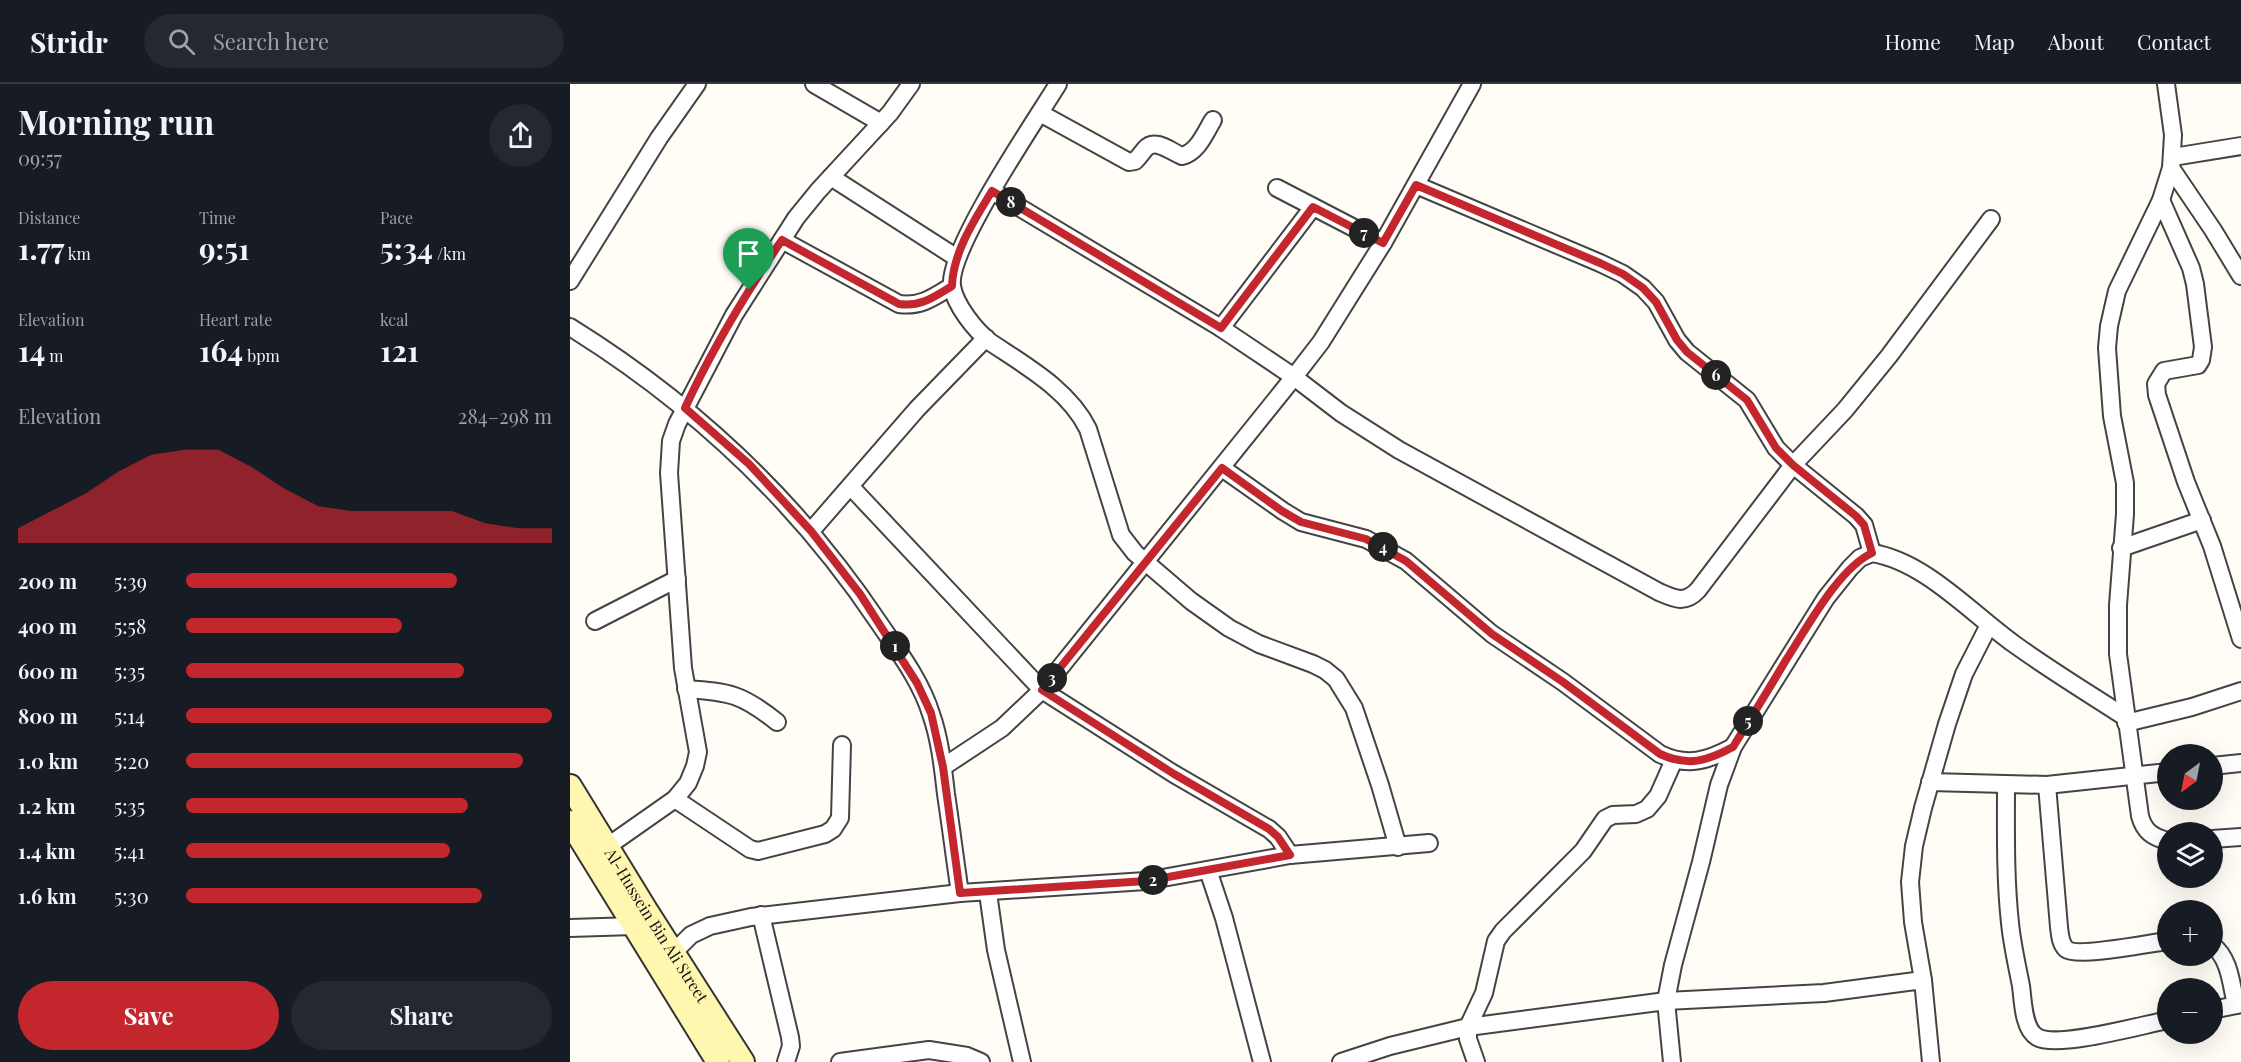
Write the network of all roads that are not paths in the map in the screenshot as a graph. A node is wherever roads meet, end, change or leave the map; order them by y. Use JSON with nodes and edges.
{"nodes":[{"id":1,"x":697,"y":84,"type":"edge"},
{"id":2,"x":814,"y":84,"type":"edge"},
{"id":3,"x":911,"y":84,"type":"edge"},
{"id":4,"x":1058,"y":84,"type":"edge"},
{"id":5,"x":1472,"y":84,"type":"edge"},
{"id":6,"x":2166,"y":84,"type":"edge"},
{"id":7,"x":1040,"y":113,"type":"junction"},
{"id":8,"x":1213,"y":120,"type":"dead end"},
{"id":9,"x":881,"y":123,"type":"junction"},
{"id":10,"x":2241,"y":146,"type":"edge"},
{"id":11,"x":2172,"y":162,"type":"junction"},
{"id":12,"x":831,"y":177,"type":"junction"},
{"id":13,"x":1416,"y":185,"type":"junction"},
{"id":14,"x":1277,"y":188,"type":"dead end"},
{"id":15,"x":992,"y":191,"type":"junction"},
{"id":16,"x":2161,"y":200,"type":"junction"},
{"id":17,"x":1313,"y":207,"type":"junction"},
{"id":18,"x":1990,"y":219,"type":"dead end"},
{"id":19,"x":782,"y":240,"type":"junction"},
{"id":20,"x":1383,"y":243,"type":"junction"},
{"id":21,"x":957,"y":258,"type":"junction"},
{"id":22,"x":2241,"y":276,"type":"edge"},
{"id":23,"x":570,"y":281,"type":"edge"},
{"id":24,"x":952,"y":286,"type":"junction"},
{"id":25,"x":570,"y":327,"type":"edge"},
{"id":26,"x":1221,"y":328,"type":"junction"},
{"id":27,"x":986,"y":338,"type":"junction"},
{"id":28,"x":1294,"y":377,"type":"junction"},
{"id":29,"x":685,"y":408,"type":"junction"},
{"id":30,"x":1793,"y":465,"type":"junction"},
{"id":31,"x":1222,"y":468,"type":"junction"},
{"id":32,"x":851,"y":487,"type":"junction"},
{"id":33,"x":2202,"y":520,"type":"junction"},
{"id":34,"x":811,"y":531,"type":"junction"},
{"id":35,"x":2121,"y":548,"type":"junction"},
{"id":36,"x":1872,"y":553,"type":"junction"},
{"id":37,"x":1146,"y":562,"type":"junction"},
{"id":38,"x":677,"y":579,"type":"junction"},
{"id":39,"x":595,"y":621,"type":"dead end"},
{"id":40,"x":1989,"y":625,"type":"junction"},
{"id":41,"x":2241,"y":639,"type":"edge"},
{"id":42,"x":686,"y":689,"type":"junction"},
{"id":43,"x":1042,"y":690,"type":"junction"},
{"id":44,"x":2241,"y":691,"type":"edge"},
{"id":45,"x":2126,"y":720,"type":"junction"},
{"id":46,"x":777,"y":722,"type":"dead end"},
{"id":47,"x":842,"y":745,"type":"dead end"},
{"id":48,"x":1733,"y":747,"type":"junction"},
{"id":49,"x":1674,"y":760,"type":"junction"},
{"id":50,"x":2241,"y":763,"type":"edge"},
{"id":51,"x":2223,"y":765,"type":"edge"},
{"id":52,"x":943,"y":767,"type":"junction"},
{"id":53,"x":2157,"y":774,"type":"edge"},
{"id":54,"x":2135,"y":777,"type":"junction"},
{"id":55,"x":1930,"y":782,"type":"junction"},
{"id":56,"x":2006,"y":785,"type":"junction"},
{"id":57,"x":2047,"y":785,"type":"junction"},
{"id":58,"x":570,"y":786,"type":"edge"},
{"id":59,"x":675,"y":799,"type":"junction"},
{"id":60,"x":570,"y":822,"type":"edge"},
{"id":61,"x":2241,"y":837,"type":"edge"},
{"id":62,"x":2157,"y":838,"type":"edge"},
{"id":63,"x":2223,"y":838,"type":"edge"},
{"id":64,"x":1429,"y":843,"type":"dead end"},
{"id":65,"x":608,"y":846,"type":"junction"},
{"id":66,"x":1398,"y":847,"type":"junction"},
{"id":67,"x":1290,"y":855,"type":"junction"},
{"id":68,"x":1208,"y":870,"type":"junction"},
{"id":69,"x":988,"y":892,"type":"junction"},
{"id":70,"x":960,"y":893,"type":"junction"},
{"id":71,"x":761,"y":915,"type":"junction"},
{"id":72,"x":634,"y":926,"type":"junction"},
{"id":73,"x":570,"y":928,"type":"edge"},
{"id":74,"x":2157,"y":943,"type":"edge"},
{"id":75,"x":674,"y":952,"type":"junction"},
{"id":76,"x":2223,"y":956,"type":"edge"},
{"id":77,"x":1923,"y":980,"type":"junction"},
{"id":78,"x":1666,"y":1001,"type":"junction"},
{"id":79,"x":2238,"y":1004,"type":"edge"},
{"id":80,"x":2223,"y":1007,"type":"edge"},
{"id":81,"x":2157,"y":1022,"type":"edge"},
{"id":82,"x":1468,"y":1027,"type":"junction"},
{"id":83,"x":931,"y":1056,"type":"edge"},
{"id":84,"x":1259,"y":1060,"type":"edge"},
{"id":85,"x":718,"y":1062,"type":"edge"},
{"id":86,"x":744,"y":1062,"type":"edge"},
{"id":87,"x":786,"y":1062,"type":"edge"},
{"id":88,"x":840,"y":1062,"type":"edge"},
{"id":89,"x":981,"y":1062,"type":"edge"},
{"id":90,"x":1022,"y":1062,"type":"edge"},
{"id":91,"x":1341,"y":1062,"type":"edge"},
{"id":92,"x":1476,"y":1062,"type":"edge"},
{"id":93,"x":1672,"y":1062,"type":"edge"},
{"id":94,"x":1931,"y":1062,"type":"edge"}],
"edges":[{"from":1,"to":23,"type":"street"},
{"from":2,"to":9,"type":"street"},
{"from":3,"to":9,"type":"street"},
{"from":4,"to":7,"type":"street"},
{"from":5,"to":13,"type":"street"},
{"from":6,"to":11,"type":"street"},
{"from":7,"to":8,"type":"street"},
{"from":7,"to":15,"type":"street"},
{"from":9,"to":12,"type":"street"},
{"from":10,"to":11,"type":"street"},
{"from":11,"to":16,"type":"street"},
{"from":11,"to":22,"type":"street"},
{"from":12,"to":19,"type":"street"},
{"from":12,"to":21,"type":"street"},
{"from":13,"to":20,"type":"street"},
{"from":13,"to":30,"type":"street"},
{"from":14,"to":17,"type":"street"},
{"from":15,"to":21,"type":"street"},
{"from":15,"to":26,"type":"street"},
{"from":16,"to":33,"type":"street"},
{"from":16,"to":35,"type":"street"},
{"from":17,"to":20,"type":"street"},
{"from":17,"to":26,"type":"street"},
{"from":18,"to":30,"type":"street"},
{"from":19,"to":24,"type":"street"},
{"from":19,"to":29,"type":"street"},
{"from":20,"to":28,"type":"street"},
{"from":21,"to":24,"type":"street"},
{"from":24,"to":27,"type":"street"},
{"from":25,"to":29,"type":"street"},
{"from":26,"to":28,"type":"street"},
{"from":27,"to":32,"type":"street"},
{"from":27,"to":37,"type":"street"},
{"from":28,"to":30,"type":"street"},
{"from":28,"to":31,"type":"street"},
{"from":29,"to":34,"type":"street"},
{"from":29,"to":38,"type":"street"},
{"from":30,"to":36,"type":"street"},
{"from":31,"to":37,"type":"street"},
{"from":31,"to":49,"type":"street"},
{"from":32,"to":34,"type":"street"},
{"from":32,"to":43,"type":"street"},
{"from":33,"to":35,"type":"street"},
{"from":33,"to":41,"type":"street"},
{"from":34,"to":52,"type":"street"},
{"from":35,"to":45,"type":"street"},
{"from":36,"to":40,"type":"street"},
{"from":36,"to":48,"type":"street"},
{"from":37,"to":43,"type":"street"},
{"from":37,"to":66,"type":"street"},
{"from":38,"to":39,"type":"street"},
{"from":38,"to":42,"type":"street"},
{"from":40,"to":45,"type":"street"},
{"from":40,"to":55,"type":"street"},
{"from":42,"to":46,"type":"street"},
{"from":42,"to":59,"type":"street"},
{"from":43,"to":52,"type":"street"},
{"from":43,"to":67,"type":"street"},
{"from":44,"to":45,"type":"street"},
{"from":45,"to":54,"type":"street"},
{"from":47,"to":59,"type":"street"},
{"from":48,"to":49,"type":"street"},
{"from":48,"to":78,"type":"street"},
{"from":49,"to":82,"type":"street"},
{"from":50,"to":51,"type":"street"},
{"from":52,"to":70,"type":"street"},
{"from":53,"to":54,"type":"street"},
{"from":54,"to":57,"type":"street"},
{"from":54,"to":62,"type":"street"},
{"from":55,"to":56,"type":"street"},
{"from":55,"to":77,"type":"street"},
{"from":56,"to":57,"type":"street"},
{"from":56,"to":81,"type":"street"},
{"from":57,"to":74,"type":"street"},
{"from":58,"to":65,"type":"street","name":"Al-Hussein Bin Ali Street"},
{"from":59,"to":65,"type":"street"},
{"from":60,"to":72,"type":"street","name":"Al-Hussein Bin Ali Street"},
{"from":61,"to":63,"type":"street"},
{"from":64,"to":66,"type":"street"},
{"from":65,"to":75,"type":"street","name":"Al-Hussein Bin Ali Street"},
{"from":66,"to":67,"type":"street"},
{"from":67,"to":68,"type":"street"},
{"from":68,"to":69,"type":"street"},
{"from":68,"to":84,"type":"street"},
{"from":69,"to":70,"type":"street"},
{"from":69,"to":90,"type":"street"},
{"from":70,"to":71,"type":"street"},
{"from":71,"to":75,"type":"street"},
{"from":71,"to":87,"type":"street"},
{"from":72,"to":73,"type":"street"},
{"from":72,"to":85,"type":"street","name":"Al-Hussein Bin Ali Street"},
{"from":75,"to":86,"type":"street","name":"Al-Hussein Bin Ali Street"},
{"from":76,"to":79,"type":"street"},
{"from":77,"to":78,"type":"street"},
{"from":77,"to":94,"type":"street"},
{"from":78,"to":82,"type":"street"},
{"from":78,"to":93,"type":"street"},
{"from":79,"to":80,"type":"street"},
{"from":82,"to":91,"type":"street"},
{"from":82,"to":92,"type":"street"},
{"from":83,"to":88,"type":"street"},
{"from":83,"to":89,"type":"street"}]}
